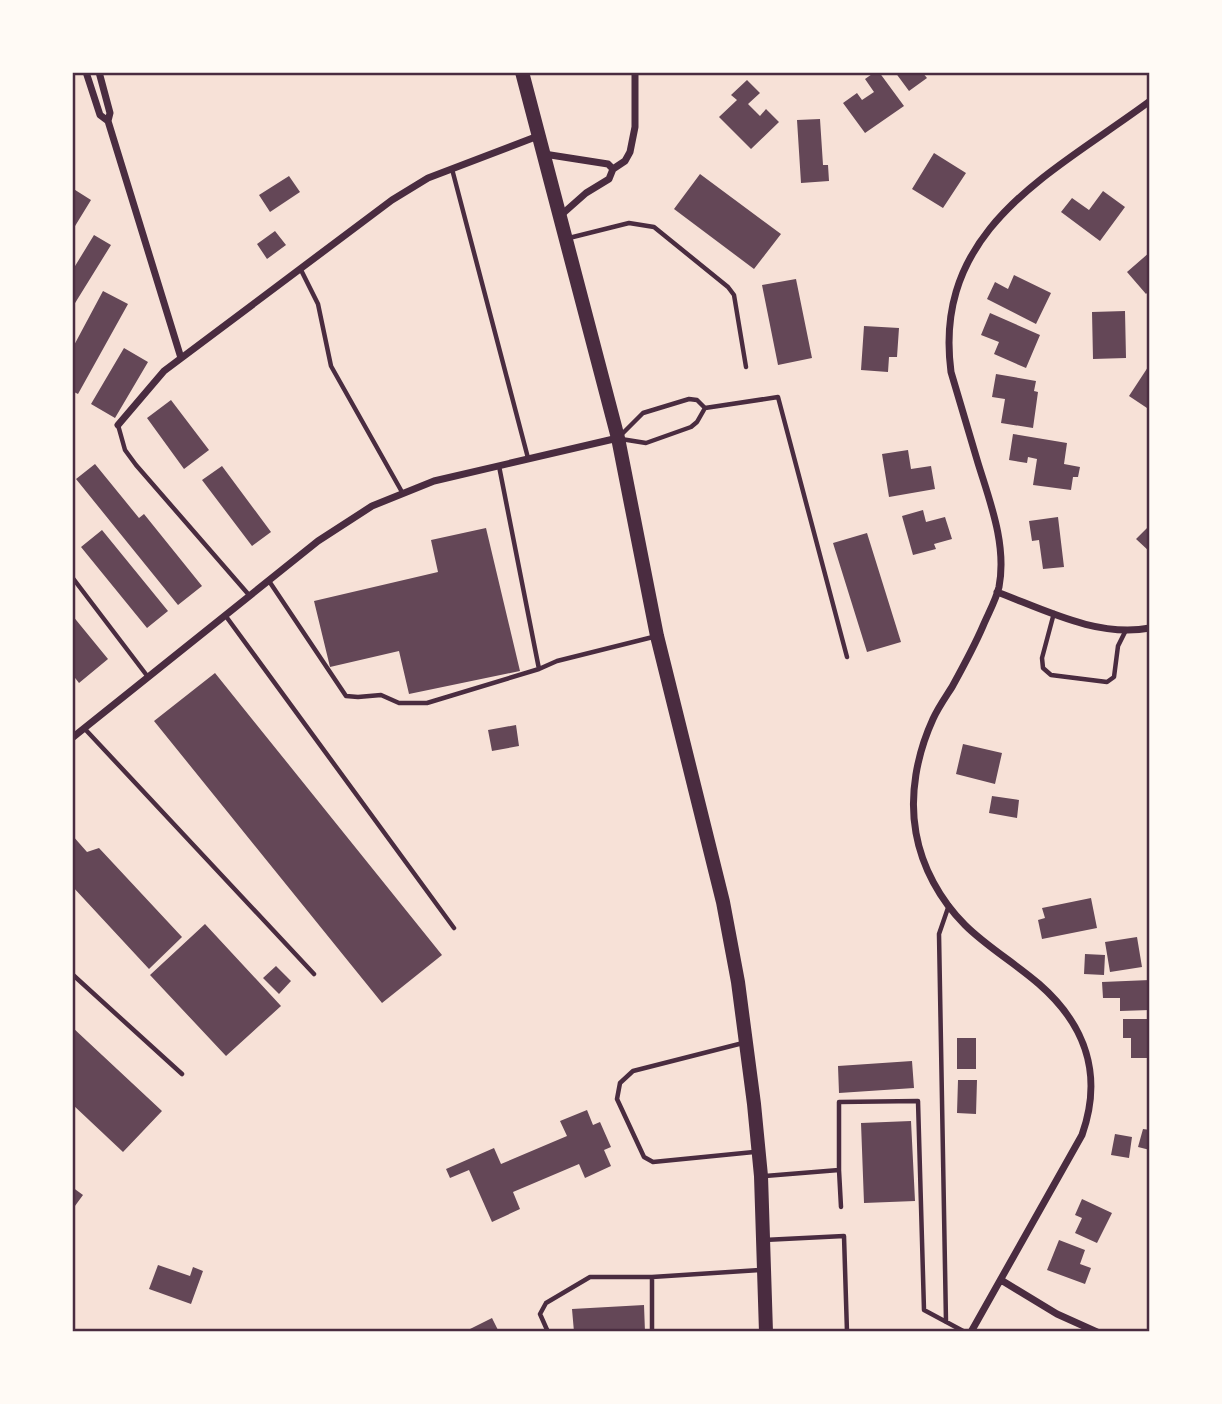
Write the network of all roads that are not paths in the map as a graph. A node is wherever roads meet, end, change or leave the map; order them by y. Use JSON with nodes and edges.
{"nodes":[{"id":1,"x":86,"y":72,"type":"edge"},
{"id":2,"x":99,"y":72,"type":"edge"},
{"id":3,"x":522,"y":72,"type":"edge"},
{"id":4,"x":635,"y":72,"type":"edge"},
{"id":5,"x":1150,"y":101,"type":"edge"},
{"id":6,"x":108,"y":121,"type":"junction"},
{"id":7,"x":538,"y":136,"type":"junction"},
{"id":8,"x":544,"y":154,"type":"junction"},
{"id":9,"x":455,"y":167,"type":"junction"},
{"id":10,"x":613,"y":169,"type":"junction"},
{"id":11,"x":559,"y":216,"type":"junction"},
{"id":12,"x":566,"y":239,"type":"junction"},
{"id":13,"x":301,"y":270,"type":"junction"},
{"id":14,"x":181,"y":358,"type":"junction"},
{"id":15,"x":746,"y":367,"type":"dead end"},
{"id":16,"x":705,"y":408,"type":"junction"},
{"id":17,"x":118,"y":425,"type":"joint"},
{"id":18,"x":618,"y":438,"type":"junction"},
{"id":19,"x":528,"y":460,"type":"junction"},
{"id":20,"x":499,"y":466,"type":"junction"},
{"id":21,"x":402,"y":492,"type":"junction"},
{"id":22,"x":72,"y":577,"type":"edge"},
{"id":23,"x":269,"y":580,"type":"junction"},
{"id":24,"x":997,"y":592,"type":"junction"},
{"id":25,"x":250,"y":596,"type":"junction"},
{"id":26,"x":1054,"y":613,"type":"junction"},
{"id":27,"x":226,"y":615,"type":"junction"},
{"id":28,"x":1150,"y":628,"type":"edge"},
{"id":29,"x":1126,"y":630,"type":"junction"},
{"id":30,"x":657,"y":636,"type":"junction"},
{"id":31,"x":847,"y":657,"type":"dead end"},
{"id":32,"x":539,"y":669,"type":"junction"},
{"id":33,"x":148,"y":677,"type":"junction"},
{"id":34,"x":84,"y":728,"type":"junction"},
{"id":35,"x":72,"y":738,"type":"edge"},
{"id":36,"x":949,"y":905,"type":"junction"},
{"id":37,"x":454,"y":928,"type":"dead end"},
{"id":38,"x":72,"y":974,"type":"edge"},
{"id":39,"x":314,"y":974,"type":"dead end"},
{"id":40,"x":745,"y":1043,"type":"junction"},
{"id":41,"x":182,"y":1074,"type":"dead end"},
{"id":42,"x":759,"y":1152,"type":"junction"},
{"id":43,"x":839,"y":1170,"type":"junction"},
{"id":44,"x":761,"y":1176,"type":"junction"},
{"id":45,"x":841,"y":1207,"type":"dead end"},
{"id":46,"x":764,"y":1240,"type":"junction"},
{"id":47,"x":765,"y":1270,"type":"junction"},
{"id":48,"x":652,"y":1278,"type":"junction"},
{"id":49,"x":1001,"y":1280,"type":"junction"},
{"id":50,"x":946,"y":1322,"type":"junction"},
{"id":51,"x":548,"y":1332,"type":"edge"},
{"id":52,"x":652,"y":1332,"type":"edge"},
{"id":53,"x":766,"y":1332,"type":"edge"},
{"id":54,"x":847,"y":1332,"type":"edge"},
{"id":55,"x":965,"y":1332,"type":"edge"},
{"id":56,"x":971,"y":1332,"type":"edge"},
{"id":57,"x":1097,"y":1332,"type":"edge"}],
"edges":[{"from":1,"to":6,"type":"street"},
{"from":2,"to":6,"type":"street"},
{"from":3,"to":7,"type":"main road"},
{"from":4,"to":10,"type":"street"},
{"from":5,"to":24,"type":"street"},
{"from":6,"to":14,"type":"street"},
{"from":7,"to":8,"type":"main road"},
{"from":7,"to":9,"type":"street"},
{"from":8,"to":10,"type":"street"},
{"from":8,"to":11,"type":"main road"},
{"from":9,"to":13,"type":"street"},
{"from":9,"to":19,"type":"lane"},
{"from":10,"to":11,"type":"street"},
{"from":11,"to":12,"type":"main road"},
{"from":12,"to":15,"type":"lane"},
{"from":12,"to":18,"type":"main road"},
{"from":13,"to":14,"type":"street"},
{"from":13,"to":21,"type":"lane"},
{"from":14,"to":17,"type":"street"},
{"from":16,"to":18,"type":"lane"},
{"from":16,"to":18,"type":"lane"},
{"from":16,"to":31,"type":"lane"},
{"from":17,"to":25,"type":"lane"},
{"from":18,"to":19,"type":"street"},
{"from":18,"to":30,"type":"main road"},
{"from":19,"to":20,"type":"street"},
{"from":20,"to":21,"type":"street"},
{"from":20,"to":32,"type":"lane"},
{"from":21,"to":23,"type":"street"},
{"from":22,"to":33,"type":"lane"},
{"from":23,"to":25,"type":"street"},
{"from":23,"to":32,"type":"lane"},
{"from":24,"to":26,"type":"street"},
{"from":24,"to":36,"type":"street"},
{"from":25,"to":27,"type":"street"},
{"from":26,"to":29,"type":"street"},
{"from":26,"to":29,"type":"lane"},
{"from":27,"to":33,"type":"street"},
{"from":27,"to":37,"type":"lane"},
{"from":28,"to":29,"type":"street"},
{"from":30,"to":32,"type":"lane"},
{"from":30,"to":40,"type":"main road"},
{"from":33,"to":34,"type":"street"},
{"from":34,"to":35,"type":"street"},
{"from":34,"to":39,"type":"lane"},
{"from":36,"to":49,"type":"street"},
{"from":36,"to":50,"type":"lane"},
{"from":38,"to":41,"type":"lane"},
{"from":40,"to":42,"type":"main road"},
{"from":40,"to":42,"type":"lane"},
{"from":42,"to":44,"type":"main road"},
{"from":43,"to":44,"type":"lane"},
{"from":43,"to":45,"type":"lane"},
{"from":43,"to":50,"type":"lane"},
{"from":44,"to":46,"type":"main road"},
{"from":46,"to":47,"type":"main road"},
{"from":46,"to":54,"type":"lane"},
{"from":47,"to":48,"type":"lane"},
{"from":47,"to":53,"type":"main road"},
{"from":48,"to":51,"type":"lane"},
{"from":48,"to":52,"type":"lane"},
{"from":49,"to":56,"type":"street"},
{"from":49,"to":57,"type":"street"},
{"from":50,"to":55,"type":"lane"}]}
